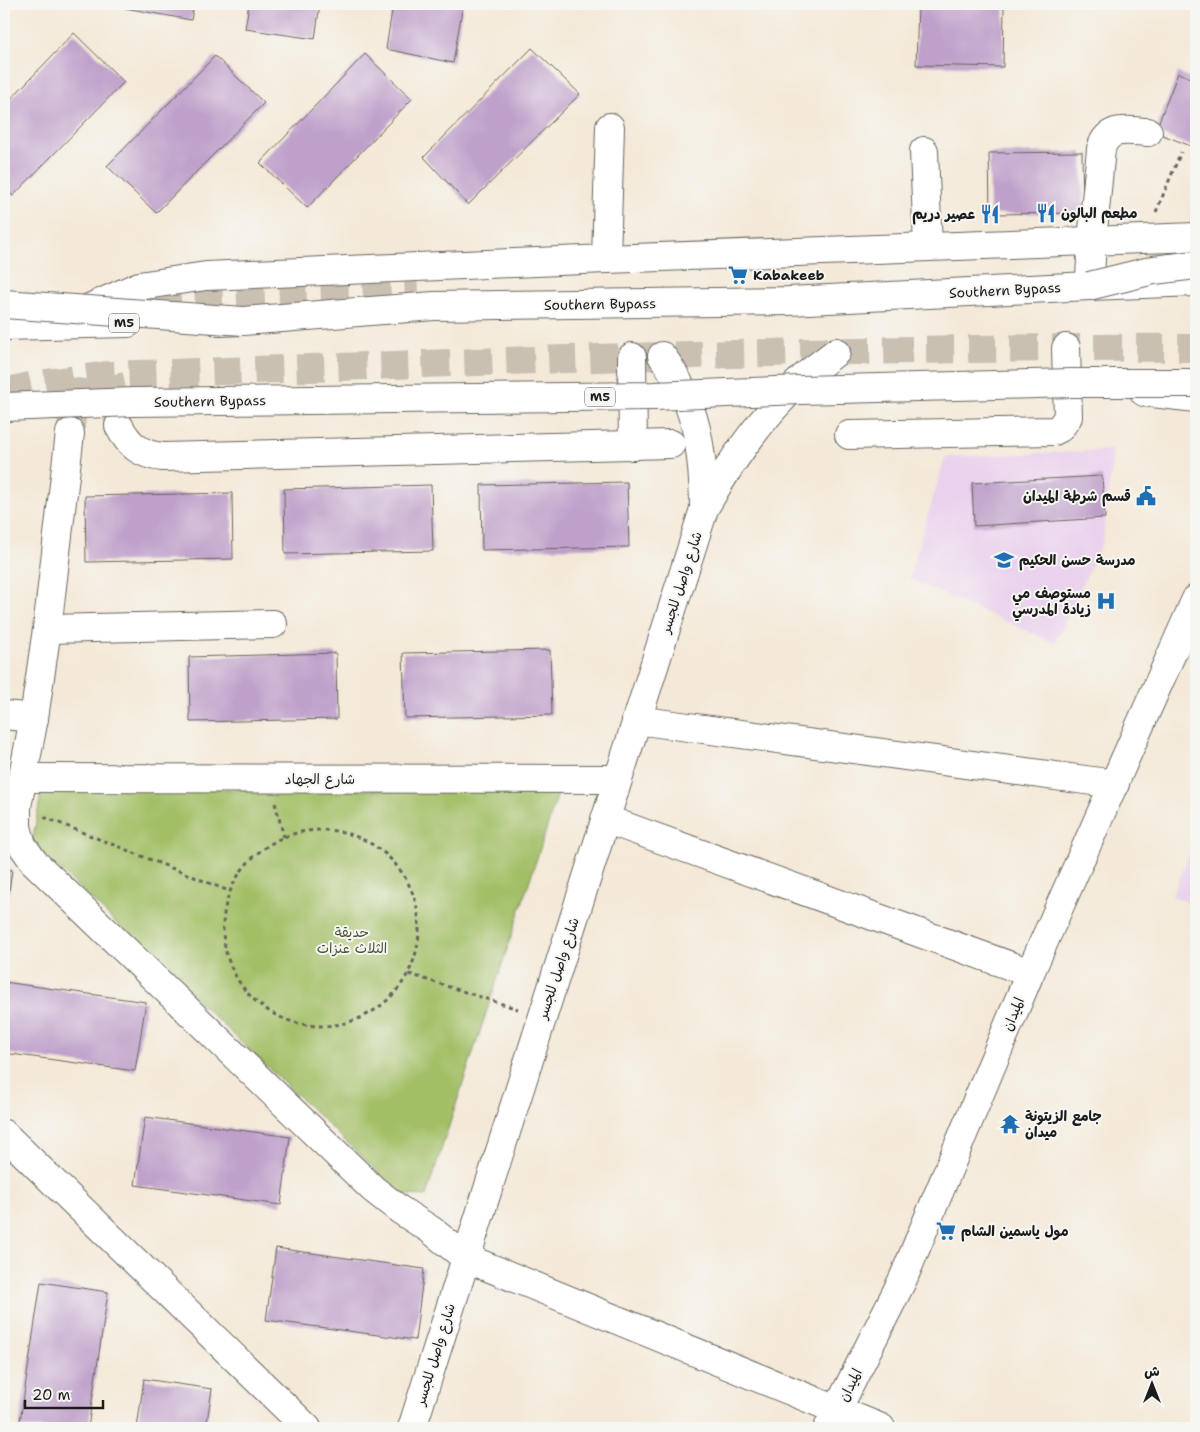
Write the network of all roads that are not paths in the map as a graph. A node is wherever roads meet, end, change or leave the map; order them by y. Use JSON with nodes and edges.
{"nodes":[{"id":1,"x":610,"y":127,"type":"dead end"},
{"id":2,"x":1148,"y":132,"type":"dead end"},
{"id":3,"x":924,"y":152,"type":"dead end"},
{"id":4,"x":1196,"y":236,"type":"edge"},
{"id":5,"x":1092,"y":240,"type":"junction"},
{"id":6,"x":928,"y":246,"type":"junction"},
{"id":7,"x":606,"y":258,"type":"junction"},
{"id":8,"x":1196,"y":265,"type":"edge"},
{"id":9,"x":1089,"y":282,"type":"junction"},
{"id":10,"x":1196,"y":282,"type":"edge"},
{"id":11,"x":4,"y":304,"type":"edge"},
{"id":12,"x":87,"y":309,"type":"dead end"},
{"id":13,"x":244,"y":321,"type":"junction"},
{"id":14,"x":4,"y":326,"type":"edge"},
{"id":15,"x":1066,"y":348,"type":"dead end"},
{"id":16,"x":836,"y":352,"type":"dead end"},
{"id":17,"x":662,"y":356,"type":"dead end"},
{"id":18,"x":632,"y":357,"type":"dead end"},
{"id":19,"x":1196,"y":382,"type":"edge"},
{"id":20,"x":1073,"y":383,"type":"junction"},
{"id":21,"x":1196,"y":398,"type":"edge"},
{"id":22,"x":4,"y":407,"type":"edge"},
{"id":23,"x":119,"y":426,"type":"tunnel mouth"},
{"id":24,"x":70,"y":433,"type":"tunnel mouth"},
{"id":25,"x":849,"y":435,"type":"dead end"},
{"id":26,"x":672,"y":444,"type":"dead end"},
{"id":27,"x":634,"y":446,"type":"junction"},
{"id":28,"x":704,"y":509,"type":"junction"},
{"id":29,"x":1196,"y":599,"type":"edge"},
{"id":30,"x":273,"y":624,"type":"dead end"},
{"id":31,"x":47,"y":629,"type":"junction"},
{"id":32,"x":4,"y":715,"type":"edge"},
{"id":33,"x":34,"y":718,"type":"junction"},
{"id":34,"x":636,"y":720,"type":"junction"},
{"id":35,"x":22,"y":778,"type":"junction"},
{"id":36,"x":618,"y":779,"type":"junction"},
{"id":37,"x":1115,"y":784,"type":"junction"},
{"id":38,"x":605,"y":819,"type":"junction"},
{"id":39,"x":1030,"y":973,"type":"junction"},
{"id":40,"x":4,"y":1134,"type":"edge"},
{"id":41,"x":466,"y":1258,"type":"junction"},
{"id":42,"x":833,"y":1419,"type":"edge"},
{"id":43,"x":307,"y":1428,"type":"edge"},
{"id":44,"x":412,"y":1428,"type":"edge"},
{"id":45,"x":881,"y":1428,"type":"edge"}],
"edges":[{"from":1,"to":7,"type":"main road"},
{"from":2,"to":5,"type":"main road"},
{"from":3,"to":6,"type":"main road"},
{"from":4,"to":5,"type":"main road"},
{"from":5,"to":6,"type":"main road"},
{"from":5,"to":9,"type":"main road"},
{"from":6,"to":7,"type":"main road"},
{"from":7,"to":12,"type":"main road"},
{"from":8,"to":9,"type":"main road","bridge":true},
{"from":9,"to":10,"type":"main road","name":"Southern Bypass","number":"M5","bridge":true},
{"from":9,"to":13,"type":"main road","name":"Southern Bypass","number":"M5"},
{"from":11,"to":13,"type":"main road","bridge":true},
{"from":13,"to":14,"type":"main road","name":"Southern Bypass","number":"M5","bridge":true},
{"from":15,"to":25,"type":"main road"},
{"from":16,"to":28,"type":"main road","name":"شارع واصل للجسر"},
{"from":17,"to":28,"type":"main road","name":"شارع واصل للجسر"},
{"from":18,"to":27,"type":"main road"},
{"from":19,"to":20,"type":"main road","name":"Southern Bypass","number":"M5","bridge":true},
{"from":20,"to":21,"type":"main road","bridge":true},
{"from":20,"to":22,"type":"main road","name":"Southern Bypass","number":"M5","bridge":true},
{"from":23,"to":27,"type":"main road"},
{"from":24,"to":31,"type":"main road"},
{"from":26,"to":27,"type":"main road"},
{"from":28,"to":34,"type":"main road","name":"شارع واصل للجسر"},
{"from":29,"to":37,"type":"main road","name":"الميدان"},
{"from":30,"to":31,"type":"main road"},
{"from":31,"to":33,"type":"main road"},
{"from":32,"to":33,"type":"main road"},
{"from":33,"to":35,"type":"main road"},
{"from":34,"to":36,"type":"main road","name":"شارع واصل للجسر"},
{"from":34,"to":37,"type":"main road"},
{"from":35,"to":36,"type":"main road","name":"شارع الجهاد"},
{"from":35,"to":41,"type":"main road"},
{"from":36,"to":38,"type":"main road","name":"شارع واصل للجسر"},
{"from":37,"to":39,"type":"main road","name":"الميدان"},
{"from":38,"to":39,"type":"main road"},
{"from":38,"to":41,"type":"main road","name":"شارع واصل للجسر"},
{"from":39,"to":42,"type":"main road","name":"الميدان"},
{"from":40,"to":43,"type":"main road"},
{"from":41,"to":42,"type":"main road"},
{"from":41,"to":44,"type":"main road","name":"شارع واصل للجسر"},
{"from":42,"to":45,"type":"main road"}]}
